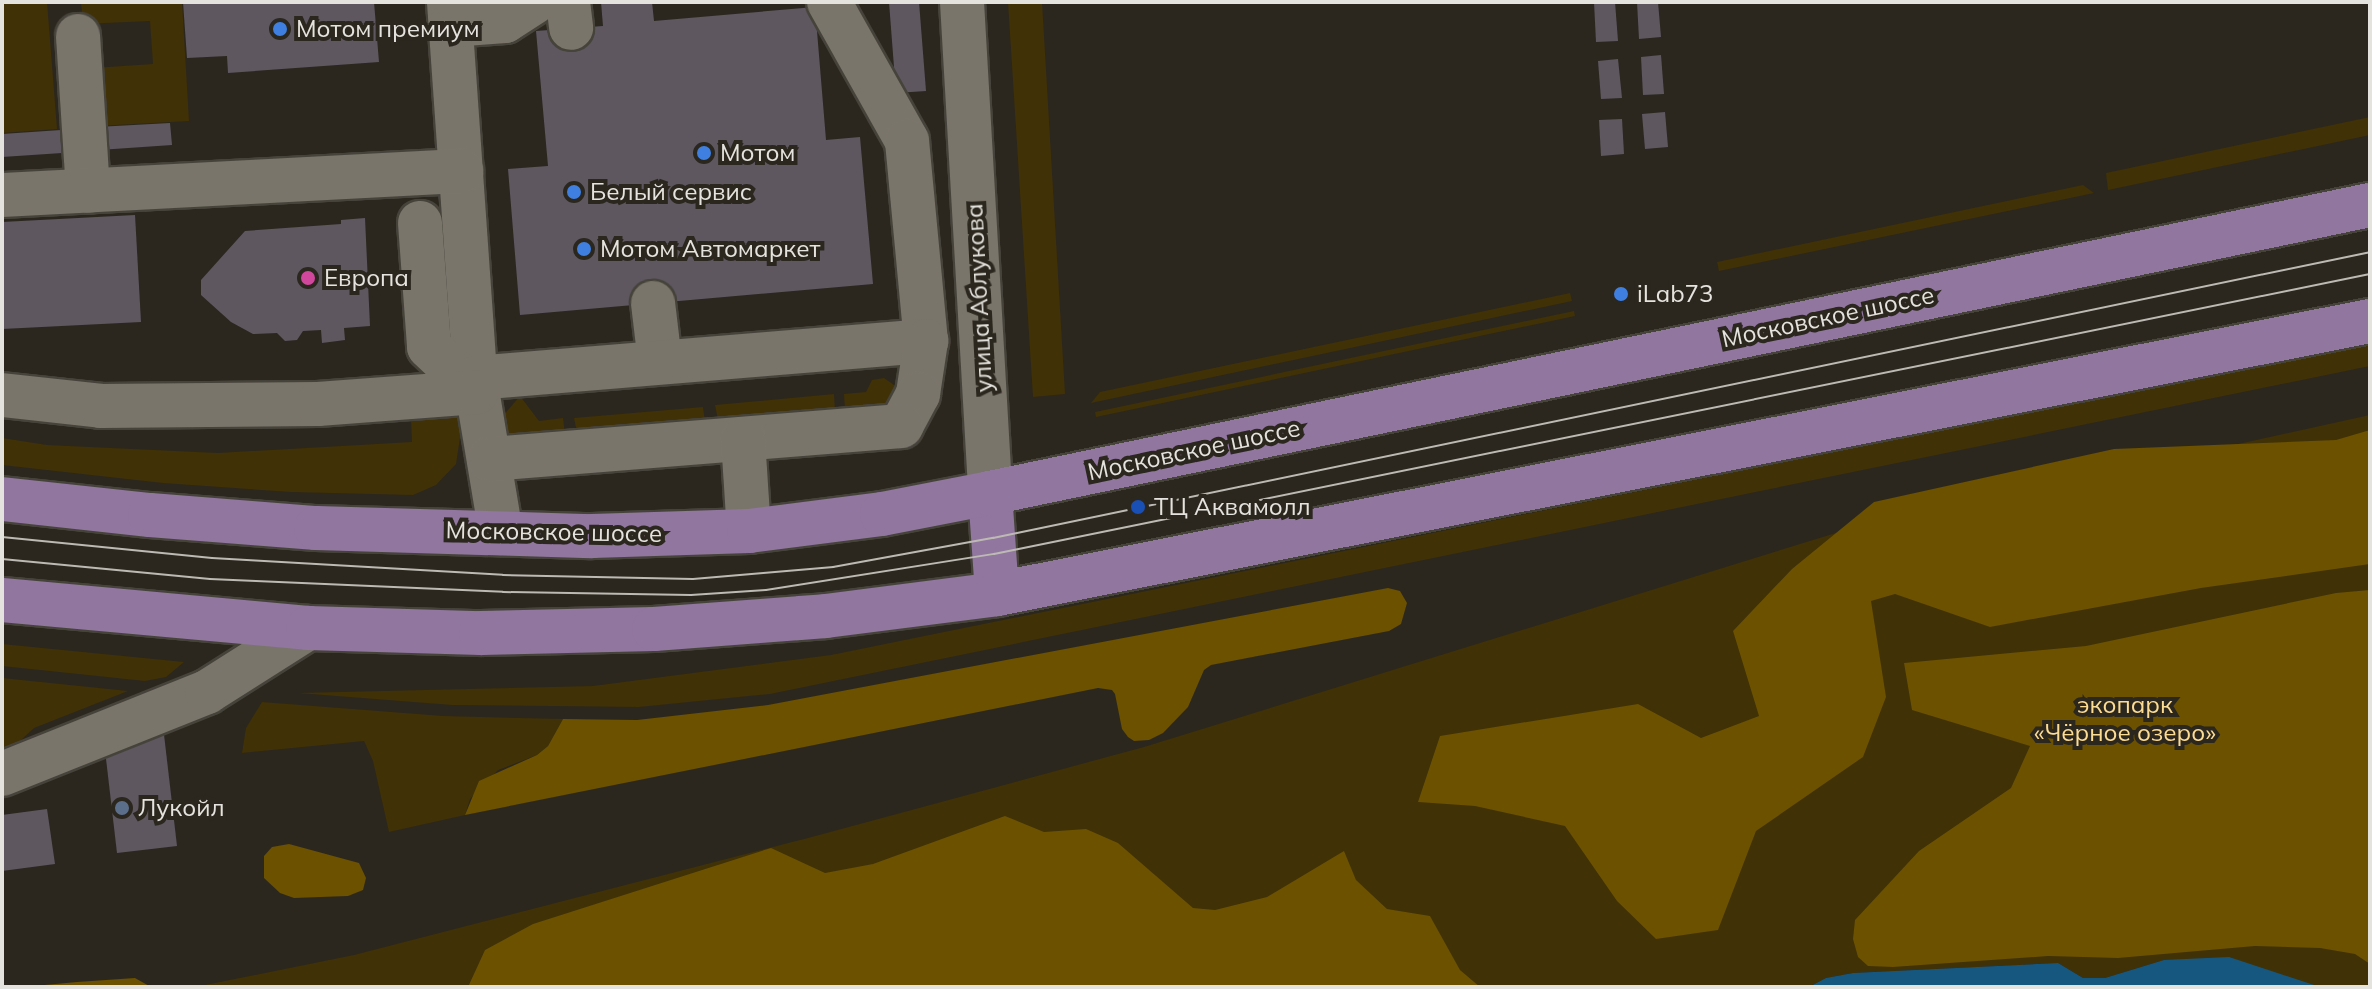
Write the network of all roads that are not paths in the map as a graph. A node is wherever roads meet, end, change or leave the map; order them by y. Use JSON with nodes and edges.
{"nodes":[{"id":1,"x":534,"y":2,"type":"edge"},
{"id":2,"x":829,"y":2,"type":"edge"},
{"id":3,"x":962,"y":2,"type":"edge"},
{"id":4,"x":450,"y":13,"type":"edge"},
{"id":5,"x":78,"y":36,"type":"dead end"},
{"id":6,"x":461,"y":171,"type":"junction"},
{"id":7,"x":88,"y":191,"type":"junction"},
{"id":8,"x":2,"y":195,"type":"edge"},
{"id":9,"x":2370,"y":205,"type":"edge"},
{"id":10,"x":420,"y":223,"type":"dead end"},
{"id":11,"x":653,"y":303,"type":"dead end"},
{"id":12,"x":2370,"y":321,"type":"edge"},
{"id":13,"x":926,"y":341,"type":"junction"},
{"id":14,"x":660,"y":362,"type":"junction"},
{"id":15,"x":476,"y":385,"type":"junction"},
{"id":16,"x":2,"y":395,"type":"edge"},
{"id":17,"x":743,"y":439,"type":"junction"},
{"id":18,"x":489,"y":459,"type":"junction"},
{"id":19,"x":990,"y":493,"type":"junction"},
{"id":20,"x":2,"y":499,"type":"edge"},
{"id":21,"x":749,"y":531,"type":"junction"},
{"id":22,"x":501,"y":533,"type":"junction"},
{"id":23,"x":997,"y":594,"type":"junction"},
{"id":24,"x":2,"y":600,"type":"edge"},
{"id":25,"x":308,"y":628,"type":"junction"},
{"id":26,"x":2,"y":774,"type":"edge"}],
"edges":[{"from":1,"to":4,"type":"street"},
{"from":2,"to":13,"type":"street"},
{"from":3,"to":19,"type":"street","name":"улица Аблукова"},
{"from":4,"to":6,"type":"street"},
{"from":5,"to":7,"type":"street"},
{"from":6,"to":7,"type":"street"},
{"from":6,"to":15,"type":"street"},
{"from":7,"to":8,"type":"street"},
{"from":9,"to":19,"type":"main road","name":"Московское шоссе"},
{"from":10,"to":15,"type":"street"},
{"from":11,"to":14,"type":"street"},
{"from":12,"to":23,"type":"main road"},
{"from":13,"to":14,"type":"street"},
{"from":13,"to":17,"type":"street"},
{"from":14,"to":15,"type":"street"},
{"from":15,"to":16,"type":"street"},
{"from":15,"to":18,"type":"street"},
{"from":17,"to":18,"type":"street"},
{"from":17,"to":21,"type":"street"},
{"from":18,"to":22,"type":"street"},
{"from":19,"to":21,"type":"main road","name":"Московское шоссе"},
{"from":19,"to":23,"type":"main road","name":"улица Аблукова"},
{"from":20,"to":22,"type":"main road","name":"Московское шоссе"},
{"from":21,"to":22,"type":"main road","name":"Московское шоссе"},
{"from":23,"to":25,"type":"main road"},
{"from":24,"to":25,"type":"main road"},
{"from":25,"to":26,"type":"street"}]}
